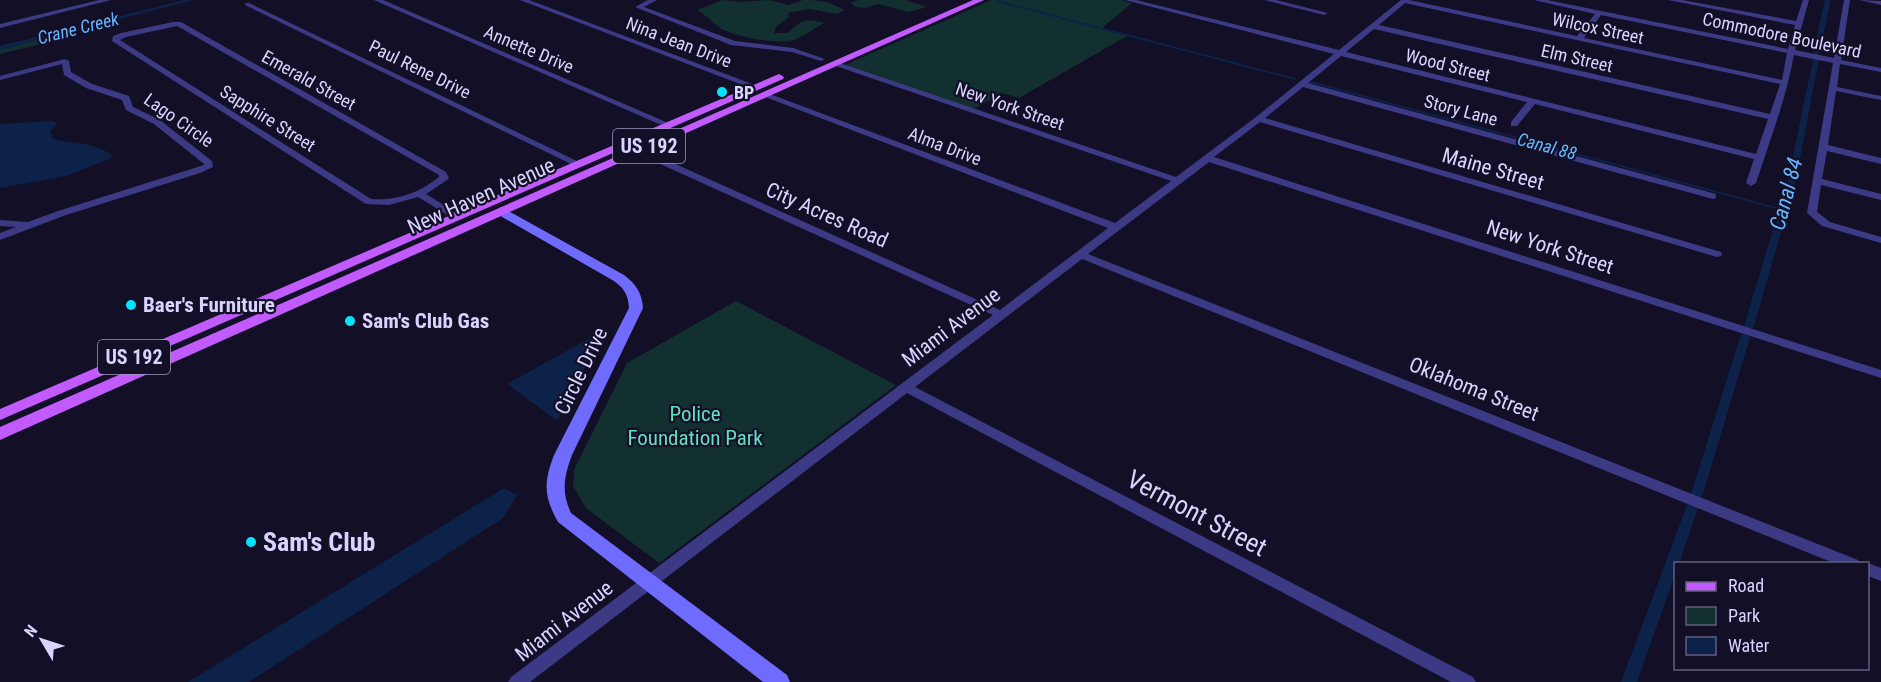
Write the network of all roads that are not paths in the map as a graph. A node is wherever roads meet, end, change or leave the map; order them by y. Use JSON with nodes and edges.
{"nodes":[{"id":1,"x":108,"y":0,"type":"edge"},
{"id":2,"x":377,"y":0,"type":"edge"},
{"id":3,"x":523,"y":0,"type":"edge"},
{"id":4,"x":654,"y":0,"type":"edge"},
{"id":5,"x":980,"y":0,"type":"edge"},
{"id":6,"x":1128,"y":0,"type":"edge"},
{"id":7,"x":1268,"y":0,"type":"edge"},
{"id":8,"x":1405,"y":0,"type":"edge"},
{"id":9,"x":1537,"y":0,"type":"edge"},
{"id":10,"x":1671,"y":0,"type":"edge"},
{"id":11,"x":1806,"y":0,"type":"edge"},
{"id":12,"x":1847,"y":0,"type":"edge"},
{"id":13,"x":1862,"y":0,"type":"edge"},
{"id":14,"x":1881,"y":3,"type":"edge"},
{"id":15,"x":247,"y":4,"type":"dead end"},
{"id":16,"x":956,"y":4,"type":"edge"},
{"id":17,"x":940,"y":12,"type":"junction"},
{"id":18,"x":1324,"y":13,"type":"dead end"},
{"id":19,"x":1599,"y":13,"type":"junction"},
{"id":20,"x":665,"y":18,"type":"junction"},
{"id":21,"x":689,"y":21,"type":"junction"},
{"id":22,"x":680,"y":24,"type":"junction"},
{"id":23,"x":1800,"y":24,"type":"junction"},
{"id":24,"x":0,"y":26,"type":"edge"},
{"id":25,"x":1373,"y":26,"type":"junction"},
{"id":26,"x":697,"y":30,"type":"junction"},
{"id":27,"x":124,"y":35,"type":"joint"},
{"id":28,"x":1579,"y":39,"type":"junction"},
{"id":29,"x":840,"y":51,"type":"junction"},
{"id":30,"x":1791,"y":52,"type":"junction"},
{"id":31,"x":1339,"y":53,"type":"junction"},
{"id":32,"x":1836,"y":61,"type":"junction"},
{"id":33,"x":817,"y":64,"type":"junction"},
{"id":34,"x":834,"y":64,"type":"junction"},
{"id":35,"x":1881,"y":70,"type":"edge"},
{"id":36,"x":0,"y":78,"type":"edge"},
{"id":37,"x":1785,"y":83,"type":"junction"},
{"id":38,"x":1304,"y":85,"type":"junction"},
{"id":39,"x":1832,"y":88,"type":"junction"},
{"id":40,"x":760,"y":91,"type":"junction"},
{"id":41,"x":1881,"y":98,"type":"edge"},
{"id":42,"x":1533,"y":101,"type":"junction"},
{"id":43,"x":1774,"y":118,"type":"junction"},
{"id":44,"x":1259,"y":119,"type":"junction"},
{"id":45,"x":1514,"y":124,"type":"dead end"},
{"id":46,"x":669,"y":125,"type":"junction"},
{"id":47,"x":650,"y":133,"type":"junction"},
{"id":48,"x":1823,"y":147,"type":"junction"},
{"id":49,"x":639,"y":150,"type":"junction"},
{"id":50,"x":1207,"y":158,"type":"junction"},
{"id":51,"x":1760,"y":158,"type":"junction"},
{"id":52,"x":1881,"y":161,"type":"edge"},
{"id":53,"x":578,"y":164,"type":"junction"},
{"id":54,"x":1176,"y":180,"type":"junction"},
{"id":55,"x":1819,"y":181,"type":"junction"},
{"id":56,"x":567,"y":182,"type":"junction"},
{"id":57,"x":1751,"y":183,"type":"dead end"},
{"id":58,"x":418,"y":193,"type":"junction"},
{"id":59,"x":512,"y":193,"type":"junction"},
{"id":60,"x":1713,"y":196,"type":"dead end"},
{"id":61,"x":1881,"y":197,"type":"edge"},
{"id":62,"x":501,"y":212,"type":"junction"},
{"id":63,"x":458,"y":216,"type":"junction"},
{"id":64,"x":0,"y":223,"type":"edge"},
{"id":65,"x":27,"y":225,"type":"junction"},
{"id":66,"x":1115,"y":227,"type":"junction"},
{"id":67,"x":0,"y":237,"type":"edge"},
{"id":68,"x":436,"y":240,"type":"junction"},
{"id":69,"x":1881,"y":240,"type":"edge"},
{"id":70,"x":1079,"y":254,"type":"junction"},
{"id":71,"x":1717,"y":254,"type":"dead end"},
{"id":72,"x":271,"y":305,"type":"junction"},
{"id":73,"x":1000,"y":314,"type":"junction"},
{"id":74,"x":1881,"y":374,"type":"edge"},
{"id":75,"x":78,"y":382,"type":"junction"},
{"id":76,"x":905,"y":387,"type":"junction"},
{"id":77,"x":0,"y":415,"type":"edge"},
{"id":78,"x":33,"y":419,"type":"junction"},
{"id":79,"x":0,"y":434,"type":"edge"},
{"id":80,"x":1848,"y":562,"type":"edge"},
{"id":81,"x":647,"y":581,"type":"junction"},
{"id":82,"x":517,"y":682,"type":"edge"},
{"id":83,"x":779,"y":682,"type":"edge"},
{"id":84,"x":1467,"y":682,"type":"edge"}],
"edges":[{"from":1,"to":24,"type":"street"},
{"from":2,"to":46,"type":"street","name":"Annette Drive"},
{"from":3,"to":40,"type":"street","name":"Nina Jean Drive"},
{"from":4,"to":20,"type":"street"},
{"from":5,"to":16,"type":"main road","name":"New Haven Avenue","number":"US 192"},
{"from":6,"to":31,"type":"street","name":"Wood Street"},
{"from":7,"to":18,"type":"street"},
{"from":8,"to":25,"type":"street","name":"Miami Avenue"},
{"from":8,"to":28,"type":"street","name":"Wilcox Street"},
{"from":9,"to":19,"type":"street","name":"Commodore Boulevard"},
{"from":10,"to":23,"type":"street"},
{"from":11,"to":23,"type":"street"},
{"from":12,"to":32,"type":"street"},
{"from":13,"to":14,"type":"street"},
{"from":15,"to":53,"type":"street","name":"Paul Rene Drive"},
{"from":16,"to":17,"type":"main road","name":"New Haven Avenue","number":"US 192"},
{"from":17,"to":29,"type":"main road","name":"New Haven Avenue","number":"US 192"},
{"from":17,"to":34,"type":"main road","name":"New Haven Avenue","number":"US 192"},
{"from":19,"to":28,"type":"street"},
{"from":19,"to":30,"type":"street","name":"Commodore Boulevard"},
{"from":20,"to":21,"type":"street"},
{"from":20,"to":22,"type":"street"},
{"from":21,"to":22,"type":"street"},
{"from":21,"to":26,"type":"street"},
{"from":22,"to":26,"type":"street"},
{"from":23,"to":30,"type":"street"},
{"from":25,"to":31,"type":"street","name":"Miami Avenue"},
{"from":25,"to":43,"type":"street","name":"Elm Street"},
{"from":26,"to":33,"type":"street"},
{"from":27,"to":58,"type":"street","name":"Sapphire Street"},
{"from":27,"to":58,"type":"street","name":"Emerald Street"},
{"from":28,"to":37,"type":"street","name":"Wilcox Street"},
{"from":29,"to":33,"type":"main road","name":"New Haven Avenue","number":"US 192"},
{"from":29,"to":34,"type":"main road"},
{"from":30,"to":32,"type":"street","name":"Commodore Boulevard"},
{"from":30,"to":37,"type":"street"},
{"from":31,"to":38,"type":"street","name":"Miami Avenue"},
{"from":31,"to":42,"type":"street","name":"Wood Street"},
{"from":32,"to":35,"type":"street","name":"Commodore Boulevard"},
{"from":32,"to":39,"type":"street"},
{"from":33,"to":34,"type":"main road","name":"New Haven Avenue","number":"US 192"},
{"from":33,"to":40,"type":"main road","name":"New Haven Avenue","number":"US 192"},
{"from":34,"to":54,"type":"street","name":"New York Street"},
{"from":36,"to":65,"type":"street","name":"Lago Circle"},
{"from":37,"to":43,"type":"street"},
{"from":38,"to":44,"type":"street","name":"Miami Avenue"},
{"from":38,"to":60,"type":"street","name":"Story Lane"},
{"from":39,"to":41,"type":"street"},
{"from":39,"to":48,"type":"street"},
{"from":40,"to":46,"type":"main road","name":"New Haven Avenue","number":"US 192"},
{"from":40,"to":49,"type":"main road","name":"New Haven Avenue","number":"US 192"},
{"from":40,"to":66,"type":"street","name":"Alma Drive"},
{"from":42,"to":45,"type":"street"},
{"from":42,"to":51,"type":"street","name":"Wood Street"},
{"from":43,"to":51,"type":"street"},
{"from":44,"to":50,"type":"street","name":"Miami Avenue"},
{"from":44,"to":71,"type":"street","name":"Maine Street"},
{"from":46,"to":47,"type":"main road","name":"New Haven Avenue","number":"US 192"},
{"from":47,"to":49,"type":"main road"},
{"from":47,"to":53,"type":"main road","name":"New Haven Avenue","number":"US 192"},
{"from":48,"to":52,"type":"street"},
{"from":48,"to":55,"type":"street"},
{"from":49,"to":56,"type":"main road","name":"New Haven Avenue","number":"US 192"},
{"from":49,"to":73,"type":"street","name":"City Acres Road"},
{"from":50,"to":54,"type":"street","name":"Miami Avenue"},
{"from":50,"to":74,"type":"street","name":"New York Street"},
{"from":51,"to":57,"type":"street"},
{"from":53,"to":56,"type":"main road"},
{"from":53,"to":59,"type":"main road","name":"New Haven Avenue","number":"US 192"},
{"from":54,"to":66,"type":"street","name":"Miami Avenue"},
{"from":55,"to":61,"type":"street"},
{"from":55,"to":69,"type":"street"},
{"from":56,"to":62,"type":"main road","name":"New Haven Avenue","number":"US 192"},
{"from":58,"to":63,"type":"street"},
{"from":59,"to":62,"type":"main road"},
{"from":59,"to":63,"type":"main road","name":"New Haven Avenue","number":"US 192"},
{"from":62,"to":68,"type":"main road","name":"New Haven Avenue","number":"US 192"},
{"from":62,"to":81,"type":"street","name":"Circle Drive"},
{"from":63,"to":68,"type":"main road"},
{"from":63,"to":72,"type":"main road","name":"New Haven Avenue","number":"US 192"},
{"from":64,"to":65,"type":"street"},
{"from":65,"to":67,"type":"street","name":"Lago Circle"},
{"from":66,"to":70,"type":"street","name":"Miami Avenue"},
{"from":68,"to":72,"type":"main road","name":"New Haven Avenue","number":"US 192"},
{"from":70,"to":73,"type":"street","name":"Miami Avenue"},
{"from":70,"to":80,"type":"street","name":"Oklahoma Street"},
{"from":72,"to":75,"type":"main road","name":"New Haven Avenue","number":"US 192"},
{"from":72,"to":78,"type":"main road","name":"New Haven Avenue","number":"US 192"},
{"from":73,"to":76,"type":"street","name":"Miami Avenue"},
{"from":75,"to":77,"type":"main road","name":"New Haven Avenue","number":"US 192"},
{"from":75,"to":78,"type":"main road"},
{"from":76,"to":81,"type":"street","name":"Miami Avenue"},
{"from":76,"to":84,"type":"street","name":"Vermont Street"},
{"from":78,"to":79,"type":"main road","name":"New Haven Avenue","number":"US 192"},
{"from":81,"to":82,"type":"street","name":"Miami Avenue"},
{"from":81,"to":83,"type":"street","name":"Circle Drive"}]}
